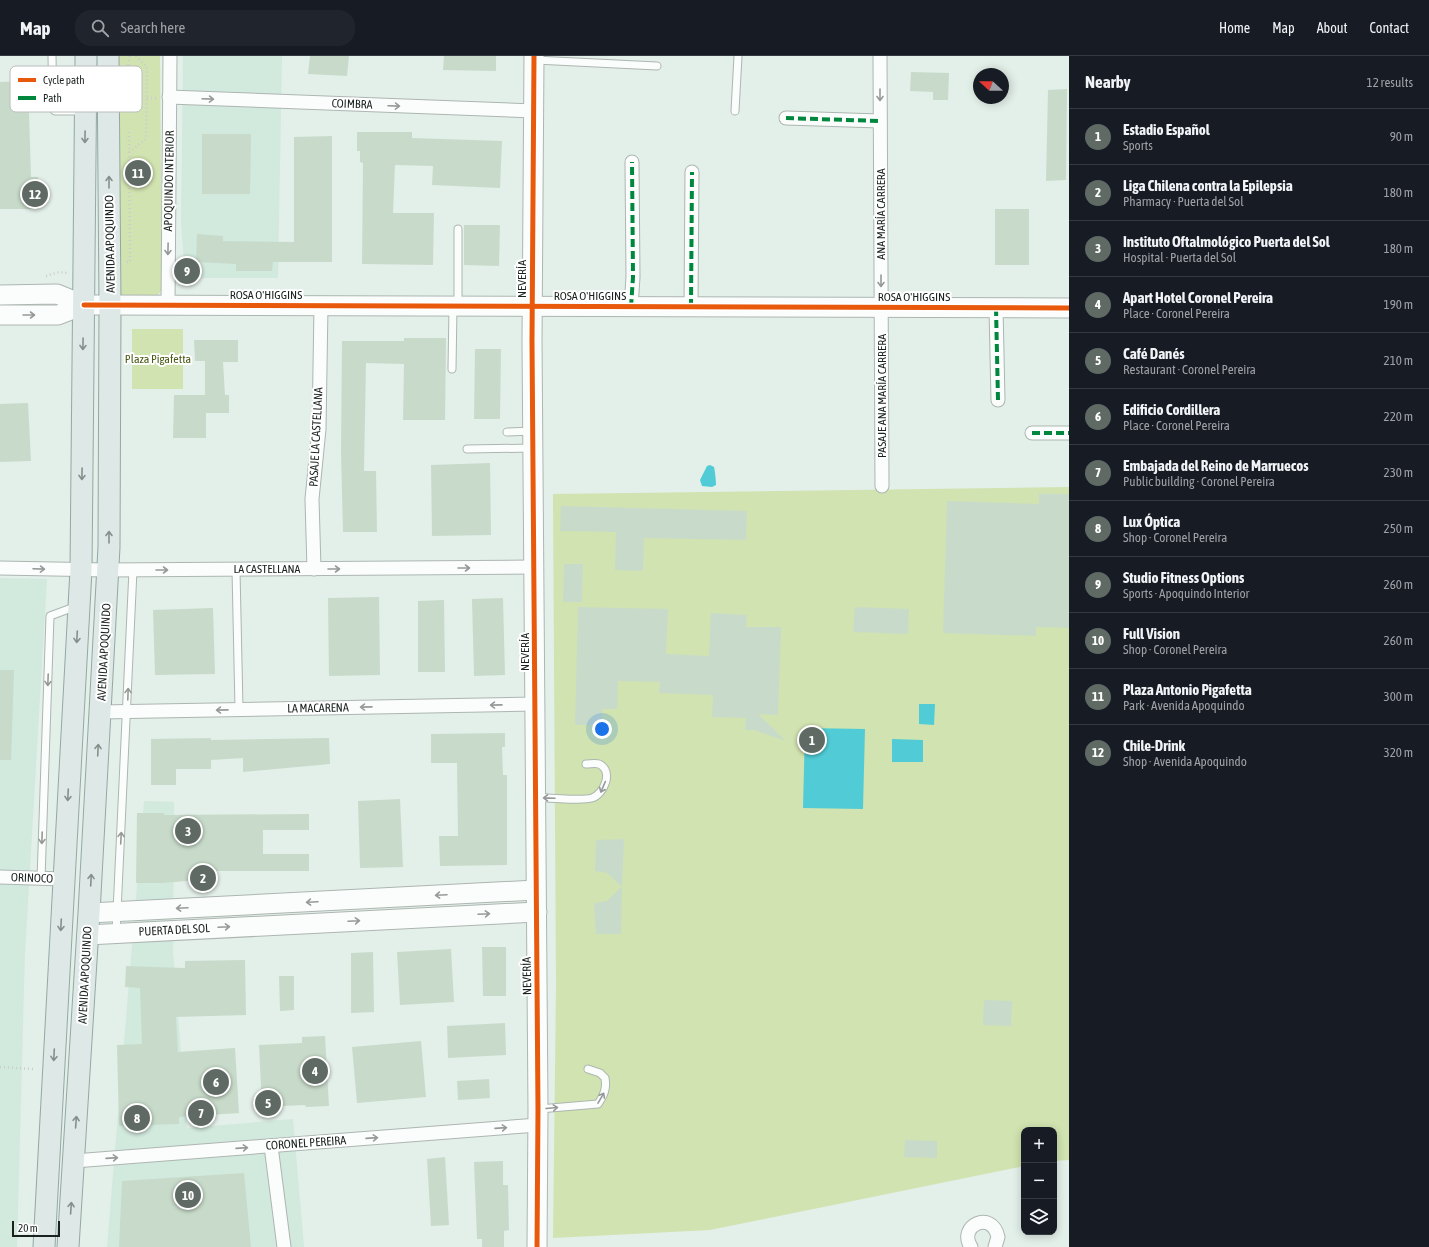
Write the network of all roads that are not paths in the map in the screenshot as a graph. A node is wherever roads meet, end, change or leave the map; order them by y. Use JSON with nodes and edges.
{"nodes":[{"id":1,"x":52,"y":56,"type":"edge"},
{"id":2,"x":108,"y":56,"type":"edge"},
{"id":3,"x":170,"y":56,"type":"edge"},
{"id":4,"x":738,"y":56,"type":"edge"},
{"id":5,"x":880,"y":56,"type":"edge"},
{"id":6,"x":534,"y":58,"type":"edge"},
{"id":7,"x":52,"y":66,"type":"edge"},
{"id":8,"x":108,"y":66,"type":"edge"},
{"id":9,"x":657,"y":66,"type":"dead end"},
{"id":10,"x":169,"y":97,"type":"junction"},
{"id":11,"x":534,"y":111,"type":"junction"},
{"id":12,"x":735,"y":111,"type":"dead end"},
{"id":13,"x":86,"y":112,"type":"edge"},
{"id":14,"x":108,"y":112,"type":"edge"},
{"id":15,"x":786,"y":118,"type":"dead end"},
{"id":16,"x":880,"y":121,"type":"junction"},
{"id":17,"x":632,"y":162,"type":"dead end"},
{"id":18,"x":692,"y":172,"type":"dead end"},
{"id":19,"x":458,"y":229,"type":"dead end"},
{"id":20,"x":0,"y":295,"type":"edge"},
{"id":21,"x":84,"y":304,"type":"junction"},
{"id":22,"x":110,"y":305,"type":"junction"},
{"id":23,"x":168,"y":305,"type":"junction"},
{"id":24,"x":321,"y":306,"type":"junction"},
{"id":25,"x":456,"y":306,"type":"junction"},
{"id":26,"x":532,"y":306,"type":"junction"},
{"id":27,"x":631,"y":307,"type":"junction"},
{"id":28,"x":691,"y":307,"type":"junction"},
{"id":29,"x":881,"y":307,"type":"junction"},
{"id":30,"x":996,"y":308,"type":"junction"},
{"id":31,"x":1069,"y":308,"type":"edge"},
{"id":32,"x":0,"y":315,"type":"edge"},
{"id":33,"x":452,"y":369,"type":"dead end"},
{"id":34,"x":998,"y":400,"type":"dead end"},
{"id":35,"x":508,"y":432,"type":"dead end"},
{"id":36,"x":1032,"y":433,"type":"dead end"},
{"id":37,"x":1069,"y":433,"type":"edge"},
{"id":38,"x":533,"y":440,"type":"junction"},
{"id":39,"x":466,"y":449,"type":"dead end"},
{"id":40,"x":882,"y":486,"type":"dead end"},
{"id":41,"x":534,"y":567,"type":"junction"},
{"id":42,"x":0,"y":568,"type":"edge"},
{"id":43,"x":314,"y":569,"type":"junction"},
{"id":44,"x":81,"y":570,"type":"junction"},
{"id":45,"x":107,"y":570,"type":"junction"},
{"id":46,"x":133,"y":570,"type":"junction"},
{"id":47,"x":236,"y":570,"type":"junction"},
{"id":48,"x":79,"y":606,"type":"junction"},
{"id":49,"x":535,"y":704,"type":"junction"},
{"id":50,"x":239,"y":709,"type":"junction"},
{"id":51,"x":100,"y":712,"type":"junction"},
{"id":52,"x":128,"y":712,"type":"junction"},
{"id":53,"x":586,"y":764,"type":"dead end"},
{"id":54,"x":535,"y":797,"type":"junction"},
{"id":55,"x":0,"y":877,"type":"edge"},
{"id":56,"x":41,"y":879,"type":"junction"},
{"id":57,"x":64,"y":879,"type":"junction"},
{"id":58,"x":536,"y":890,"type":"junction"},
{"id":59,"x":391,"y":898,"type":"junction"},
{"id":60,"x":260,"y":904,"type":"junction"},
{"id":61,"x":117,"y":911,"type":"junction"},
{"id":62,"x":537,"y":912,"type":"junction"},
{"id":63,"x":89,"y":913,"type":"junction"},
{"id":64,"x":391,"y":919,"type":"junction"},
{"id":65,"x":260,"y":926,"type":"junction"},
{"id":66,"x":116,"y":933,"type":"junction"},
{"id":67,"x":87,"y":935,"type":"junction"},
{"id":68,"x":588,"y":1069,"type":"dead end"},
{"id":69,"x":538,"y":1117,"type":"junction"},
{"id":70,"x":272,"y":1146,"type":"junction"},
{"id":71,"x":74,"y":1161,"type":"junction"},
{"id":72,"x":44,"y":1247,"type":"edge"},
{"id":73,"x":68,"y":1247,"type":"edge"},
{"id":74,"x":284,"y":1247,"type":"edge"},
{"id":75,"x":537,"y":1247,"type":"edge"},
{"id":76,"x":971,"y":1247,"type":"edge"},
{"id":77,"x":995,"y":1247,"type":"edge"}],
"edges":[{"from":1,"to":7,"type":"lane"},
{"from":8,"to":2,"type":"main road","name":"AVENIDA APOQUINDO","one_way":true},
{"from":3,"to":10,"type":"street","name":"APOQUINDO INTERIOR"},
{"from":4,"to":12,"type":"lane"},
{"from":5,"to":16,"type":"street","name":"ANA MARÍA CARRERA","one_way":true},
{"from":6,"to":9,"type":"lane"},
{"from":6,"to":11,"type":"street","name":"NEVERÍA"},
{"from":10,"to":11,"type":"street","name":"COIMBRA","one_way":true},
{"from":10,"to":23,"type":"street","name":"APOQUINDO INTERIOR","one_way":true},
{"from":11,"to":26,"type":"street","name":"NEVERÍA"},
{"from":13,"to":21,"type":"main road","name":"AVENIDA APOQUINDO","one_way":true},
{"from":22,"to":14,"type":"main road","name":"AVENIDA APOQUINDO","one_way":true},
{"from":15,"to":16,"type":"street"},
{"from":16,"to":29,"type":"street","name":"ANA MARÍA CARRERA","one_way":true},
{"from":17,"to":27,"type":"street","name":"ROSA O'HIGGINS"},
{"from":18,"to":28,"type":"street"},
{"from":19,"to":25,"type":"lane"},
{"from":20,"to":21,"type":"street"},
{"from":21,"to":22,"type":"street","name":"ROSA O'HIGGINS"},
{"from":32,"to":21,"type":"street","one_way":true},
{"from":21,"to":44,"type":"main road","name":"AVENIDA APOQUINDO","one_way":true},
{"from":22,"to":23,"type":"street","name":"ROSA O'HIGGINS"},
{"from":45,"to":22,"type":"main road","name":"AVENIDA APOQUINDO","one_way":true},
{"from":23,"to":24,"type":"street","name":"ROSA O'HIGGINS"},
{"from":24,"to":25,"type":"street","name":"ROSA O'HIGGINS"},
{"from":24,"to":43,"type":"street","name":"PASAJE LA CASTELLANA"},
{"from":25,"to":26,"type":"street","name":"ROSA O'HIGGINS"},
{"from":25,"to":33,"type":"lane"},
{"from":26,"to":27,"type":"street","name":"ROSA O'HIGGINS"},
{"from":26,"to":38,"type":"street","name":"NEVERÍA"},
{"from":27,"to":28,"type":"street","name":"ROSA O'HIGGINS"},
{"from":28,"to":29,"type":"street","name":"ROSA O'HIGGINS"},
{"from":29,"to":30,"type":"street","name":"ROSA O'HIGGINS"},
{"from":29,"to":40,"type":"street","name":"PASAJE ANA MARÍA CARRERA"},
{"from":30,"to":31,"type":"street","name":"ROSA O'HIGGINS"},
{"from":30,"to":34,"type":"street"},
{"from":35,"to":38,"type":"lane"},
{"from":36,"to":37,"type":"street"},
{"from":38,"to":39,"type":"lane"},
{"from":38,"to":41,"type":"street","name":"NEVERÍA"},
{"from":43,"to":41,"type":"street","name":"LA CASTELLANA","one_way":true},
{"from":41,"to":49,"type":"street","name":"NEVERÍA"},
{"from":42,"to":44,"type":"street","name":"LA CASTELLANA","one_way":true},
{"from":43,"to":47,"type":"street","name":"LA CASTELLANA"},
{"from":44,"to":45,"type":"street","name":"LA CASTELLANA"},
{"from":44,"to":48,"type":"main road","name":"AVENIDA APOQUINDO"},
{"from":45,"to":46,"type":"street","name":"LA CASTELLANA"},
{"from":45,"to":51,"type":"main road","name":"AVENIDA APOQUINDO"},
{"from":46,"to":47,"type":"street","name":"LA CASTELLANA","one_way":true},
{"from":52,"to":46,"type":"lane","one_way":true},
{"from":47,"to":50,"type":"lane"},
{"from":48,"to":56,"type":"lane","one_way":true},
{"from":48,"to":57,"type":"main road","name":"AVENIDA APOQUINDO","one_way":true},
{"from":49,"to":50,"type":"street","name":"LA MACARENA","one_way":true},
{"from":49,"to":54,"type":"street","name":"NEVERÍA"},
{"from":50,"to":52,"type":"street","name":"LA MACARENA","one_way":true},
{"from":51,"to":52,"type":"street","name":"LA MACARENA"},
{"from":63,"to":51,"type":"main road","name":"AVENIDA APOQUINDO","one_way":true},
{"from":61,"to":52,"type":"lane","one_way":true},
{"from":53,"to":54,"type":"lane","one_way":true},
{"from":54,"to":58,"type":"street","name":"NEVERÍA"},
{"from":55,"to":56,"type":"street","name":"ORINOCO"},
{"from":56,"to":57,"type":"street","name":"ORINOCO"},
{"from":57,"to":72,"type":"main road","name":"AVENIDA APOQUINDO","one_way":true},
{"from":58,"to":59,"type":"street","name":"PUERTA DEL SOL","one_way":true},
{"from":58,"to":62,"type":"street","name":"NEVERÍA"},
{"from":59,"to":60,"type":"street","name":"PUERTA DEL SOL","one_way":true},
{"from":59,"to":64,"type":"street"},
{"from":60,"to":61,"type":"street","name":"PUERTA DEL SOL","one_way":true},
{"from":60,"to":65,"type":"street"},
{"from":61,"to":63,"type":"street","name":"PUERTA DEL SOL"},
{"from":61,"to":66,"type":"lane"},
{"from":64,"to":62,"type":"street","name":"PUERTA DEL SOL","one_way":true},
{"from":62,"to":69,"type":"street","name":"NEVERÍA"},
{"from":63,"to":67,"type":"main road","name":"AVENIDA APOQUINDO"},
{"from":65,"to":64,"type":"street","name":"PUERTA DEL SOL","one_way":true},
{"from":66,"to":65,"type":"street","name":"PUERTA DEL SOL","one_way":true},
{"from":66,"to":67,"type":"street","name":"PUERTA DEL SOL"},
{"from":71,"to":67,"type":"main road","name":"AVENIDA APOQUINDO","one_way":true},
{"from":69,"to":68,"type":"lane","one_way":true},
{"from":70,"to":69,"type":"street","name":"CORONEL PEREIRA","one_way":true},
{"from":69,"to":75,"type":"street","name":"NEVERÍA"},
{"from":71,"to":70,"type":"street","name":"CORONEL PEREIRA","one_way":true},
{"from":70,"to":74,"type":"street"},
{"from":73,"to":71,"type":"main road","name":"AVENIDA APOQUINDO","one_way":true},
{"from":76,"to":77,"type":"street"}]}
